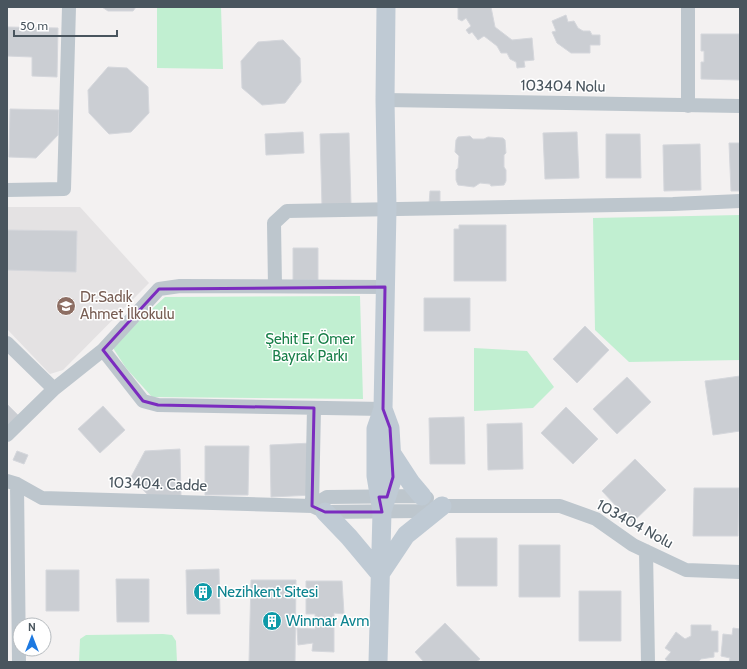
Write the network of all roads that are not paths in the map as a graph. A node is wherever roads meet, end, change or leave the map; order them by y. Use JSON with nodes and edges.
{"nodes":[{"id":1,"x":68,"y":7,"type":"edge"},
{"id":2,"x":386,"y":7,"type":"edge"},
{"id":3,"x":688,"y":7,"type":"edge"},
{"id":4,"x":385,"y":100,"type":"junction"},
{"id":5,"x":688,"y":106,"type":"junction"},
{"id":6,"x":740,"y":106,"type":"edge"},
{"id":7,"x":7,"y":190,"type":"edge"},
{"id":8,"x":740,"y":201,"type":"edge"},
{"id":9,"x":387,"y":209,"type":"junction"},
{"id":10,"x":275,"y":286,"type":"junction"},
{"id":11,"x":385,"y":287,"type":"junction"},
{"id":12,"x":7,"y":343,"type":"edge"},
{"id":13,"x":103,"y":350,"type":"junction"},
{"id":14,"x":54,"y":389,"type":"junction"},
{"id":15,"x":314,"y":408,"type":"junction"},
{"id":16,"x":383,"y":408,"type":"junction"},
{"id":17,"x":7,"y":435,"type":"edge"},
{"id":18,"x":392,"y":454,"type":"junction"},
{"id":19,"x":12,"y":482,"type":"edge"},
{"id":20,"x":422,"y":496,"type":"junction"},
{"id":21,"x":383,"y":502,"type":"junction"},
{"id":22,"x":442,"y":506,"type":"junction"},
{"id":23,"x":319,"y":509,"type":"junction"},
{"id":24,"x":646,"y":551,"type":"junction"},
{"id":25,"x":740,"y":572,"type":"edge"},
{"id":26,"x":380,"y":574,"type":"junction"},
{"id":27,"x":19,"y":662,"type":"edge"},
{"id":28,"x":378,"y":662,"type":"edge"},
{"id":29,"x":648,"y":662,"type":"edge"}],
"edges":[{"from":1,"to":7,"type":"street"},
{"from":2,"to":4,"type":"main road"},
{"from":3,"to":5,"type":"street"},
{"from":4,"to":5,"type":"street","name":"103404 Nolu"},
{"from":4,"to":9,"type":"main road"},
{"from":5,"to":6,"type":"street","name":"103404 Nolu"},
{"from":8,"to":9,"type":"street"},
{"from":9,"to":10,"type":"street"},
{"from":9,"to":11,"type":"main road"},
{"from":10,"to":11,"type":"street"},
{"from":10,"to":13,"type":"street"},
{"from":11,"to":16,"type":"main road"},
{"from":12,"to":14,"type":"street"},
{"from":13,"to":14,"type":"street"},
{"from":13,"to":15,"type":"street"},
{"from":14,"to":17,"type":"street"},
{"from":15,"to":16,"type":"street"},
{"from":15,"to":23,"type":"street"},
{"from":16,"to":18,"type":"main road"},
{"from":16,"to":21,"type":"main road"},
{"from":18,"to":20,"type":"main road"},
{"from":18,"to":21,"type":"main road"},
{"from":19,"to":23,"type":"street","name":"103404. Cadde"},
{"from":19,"to":27,"type":"street"},
{"from":20,"to":21,"type":"street","name":"103404. Cadde"},
{"from":20,"to":22,"type":"street","name":"103404. Cadde"},
{"from":21,"to":22,"type":"street","name":"103404. Cadde"},
{"from":21,"to":23,"type":"street","name":"103404. Cadde"},
{"from":21,"to":26,"type":"main road"},
{"from":22,"to":24,"type":"street","name":"103404 Nolu"},
{"from":22,"to":26,"type":"main road"},
{"from":23,"to":26,"type":"main road"},
{"from":24,"to":25,"type":"street","name":"103404 Nolu"},
{"from":24,"to":29,"type":"street"},
{"from":26,"to":28,"type":"main road"}]}
